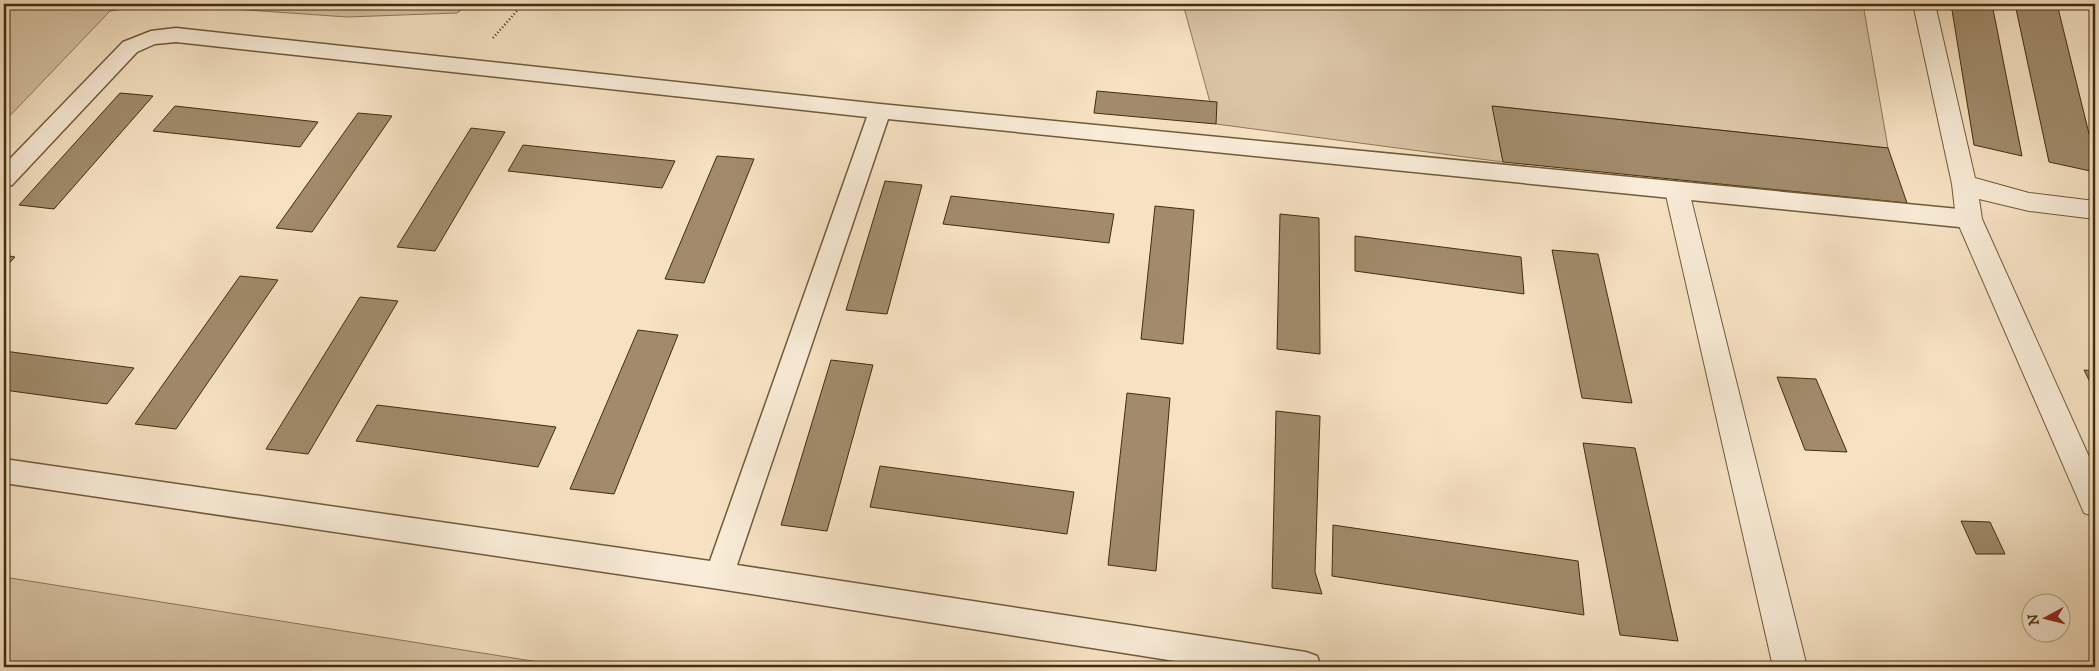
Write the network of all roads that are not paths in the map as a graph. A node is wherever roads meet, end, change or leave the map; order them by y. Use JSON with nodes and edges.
{"nodes":[{"id":1,"x":1924,"y":4,"type":"edge"},
{"id":2,"x":880,"y":111,"type":"junction"},
{"id":3,"x":4,"y":179,"type":"edge"},
{"id":4,"x":1964,"y":184,"type":"junction"},
{"id":5,"x":1677,"y":190,"type":"junction"},
{"id":6,"x":2095,"y":210,"type":"edge"},
{"id":7,"x":1970,"y":219,"type":"junction"},
{"id":8,"x":4,"y":471,"type":"edge"},
{"id":9,"x":2095,"y":503,"type":"edge"},
{"id":10,"x":719,"y":576,"type":"junction"},
{"id":11,"x":1306,"y":667,"type":"edge"},
{"id":12,"x":1790,"y":667,"type":"edge"}],
"edges":[{"from":1,"to":4,"type":"street"},
{"from":2,"to":3,"type":"lane"},
{"from":2,"to":5,"type":"lane"},
{"from":2,"to":10,"type":"lane"},
{"from":4,"to":6,"type":"street"},
{"from":4,"to":7,"type":"street"},
{"from":5,"to":7,"type":"lane"},
{"from":5,"to":12,"type":"street"},
{"from":7,"to":9,"type":"street"},
{"from":8,"to":10,"type":"lane"},
{"from":10,"to":11,"type":"lane"}]}
